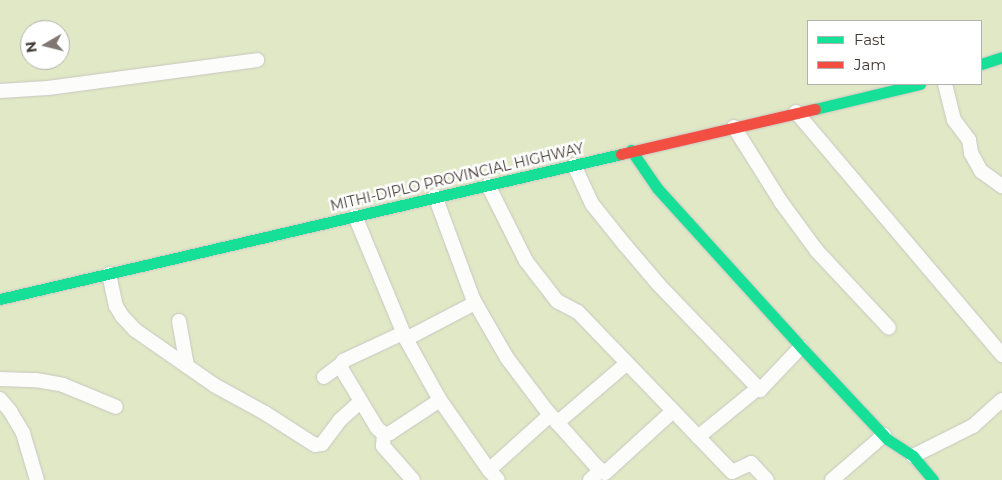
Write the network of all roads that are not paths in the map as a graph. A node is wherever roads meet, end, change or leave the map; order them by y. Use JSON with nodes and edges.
{"nodes":[{"id":1,"x":1002,"y":57,"type":"edge"},
{"id":2,"x":257,"y":60,"type":"dead end"},
{"id":3,"x":982,"y":64,"type":"edge"},
{"id":4,"x":916,"y":85,"type":"edge"},
{"id":5,"x":945,"y":85,"type":"edge"},
{"id":6,"x":0,"y":91,"type":"edge"},
{"id":7,"x":796,"y":112,"type":"junction"},
{"id":8,"x":734,"y":127,"type":"junction"},
{"id":9,"x":631,"y":150,"type":"junction"},
{"id":10,"x":574,"y":164,"type":"junction"},
{"id":11,"x":488,"y":185,"type":"junction"},
{"id":12,"x":1002,"y":186,"type":"edge"},
{"id":13,"x":435,"y":196,"type":"junction"},
{"id":14,"x":355,"y":216,"type":"junction"},
{"id":15,"x":109,"y":274,"type":"junction"},
{"id":16,"x":0,"y":299,"type":"edge"},
{"id":17,"x":475,"y":303,"type":"junction"},
{"id":18,"x":179,"y":321,"type":"dead end"},
{"id":19,"x":889,"y":328,"type":"dead end"},
{"id":20,"x":405,"y":336,"type":"junction"},
{"id":21,"x":801,"y":347,"type":"junction"},
{"id":22,"x":1002,"y":355,"type":"edge"},
{"id":23,"x":341,"y":364,"type":"junction"},
{"id":24,"x":626,"y":364,"type":"junction"},
{"id":25,"x":187,"y":366,"type":"junction"},
{"id":26,"x":324,"y":377,"type":"dead end"},
{"id":27,"x":0,"y":379,"type":"edge"},
{"id":28,"x":758,"y":388,"type":"junction"},
{"id":29,"x":0,"y":400,"type":"edge"},
{"id":30,"x":440,"y":400,"type":"junction"},
{"id":31,"x":1002,"y":400,"type":"edge"},
{"id":32,"x":360,"y":402,"type":"junction"},
{"id":33,"x":116,"y":407,"type":"dead end"},
{"id":34,"x":672,"y":411,"type":"junction"},
{"id":35,"x":554,"y":419,"type":"junction"},
{"id":36,"x":384,"y":434,"type":"junction"},
{"id":37,"x":884,"y":436,"type":"junction"},
{"id":38,"x":698,"y":437,"type":"junction"},
{"id":39,"x":914,"y":456,"type":"junction"},
{"id":40,"x":609,"y":473,"type":"edge"},
{"id":41,"x":493,"y":475,"type":"edge"},
{"id":42,"x":37,"y":480,"type":"edge"},
{"id":43,"x":413,"y":480,"type":"edge"},
{"id":44,"x":590,"y":480,"type":"edge"},
{"id":45,"x":767,"y":480,"type":"edge"},
{"id":46,"x":832,"y":480,"type":"edge"},
{"id":47,"x":933,"y":480,"type":"edge"}],
"edges":[{"from":1,"to":3,"type":"main road"},
{"from":2,"to":6,"type":"street"},
{"from":4,"to":7,"type":"main road","name":"MITHI-DIPLO PROVINCIAL HIGHWAY"},
{"from":5,"to":12,"type":"street"},
{"from":7,"to":8,"type":"main road","name":"MITHI-DIPLO PROVINCIAL HIGHWAY"},
{"from":7,"to":22,"type":"street"},
{"from":8,"to":9,"type":"main road","name":"MITHI-DIPLO PROVINCIAL HIGHWAY"},
{"from":8,"to":19,"type":"street"},
{"from":9,"to":10,"type":"main road","name":"MITHI-DIPLO PROVINCIAL HIGHWAY"},
{"from":9,"to":21,"type":"main road"},
{"from":10,"to":11,"type":"main road","name":"MITHI-DIPLO PROVINCIAL HIGHWAY"},
{"from":10,"to":28,"type":"street"},
{"from":11,"to":13,"type":"main road","name":"MITHI-DIPLO PROVINCIAL HIGHWAY"},
{"from":11,"to":24,"type":"street"},
{"from":13,"to":14,"type":"main road","name":"MITHI-DIPLO PROVINCIAL HIGHWAY"},
{"from":13,"to":17,"type":"street"},
{"from":14,"to":15,"type":"main road","name":"MITHI-DIPLO PROVINCIAL HIGHWAY"},
{"from":14,"to":20,"type":"street"},
{"from":15,"to":16,"type":"main road","name":"MITHI-DIPLO PROVINCIAL HIGHWAY"},
{"from":15,"to":25,"type":"street"},
{"from":17,"to":20,"type":"street"},
{"from":17,"to":35,"type":"street"},
{"from":18,"to":25,"type":"street"},
{"from":20,"to":23,"type":"street"},
{"from":20,"to":30,"type":"street"},
{"from":21,"to":28,"type":"street"},
{"from":21,"to":37,"type":"main road"},
{"from":23,"to":26,"type":"street"},
{"from":23,"to":32,"type":"street"},
{"from":24,"to":34,"type":"street"},
{"from":24,"to":35,"type":"street"},
{"from":25,"to":32,"type":"street"},
{"from":27,"to":33,"type":"street"},
{"from":28,"to":38,"type":"street"},
{"from":29,"to":42,"type":"street"},
{"from":30,"to":36,"type":"street"},
{"from":30,"to":41,"type":"street"},
{"from":31,"to":39,"type":"street"},
{"from":32,"to":36,"type":"street"},
{"from":34,"to":38,"type":"street"},
{"from":34,"to":40,"type":"street"},
{"from":35,"to":40,"type":"street"},
{"from":35,"to":41,"type":"street"},
{"from":36,"to":43,"type":"street"},
{"from":37,"to":39,"type":"main road"},
{"from":37,"to":46,"type":"street"},
{"from":38,"to":45,"type":"street"},
{"from":39,"to":47,"type":"main road"},
{"from":40,"to":44,"type":"street"}]}
